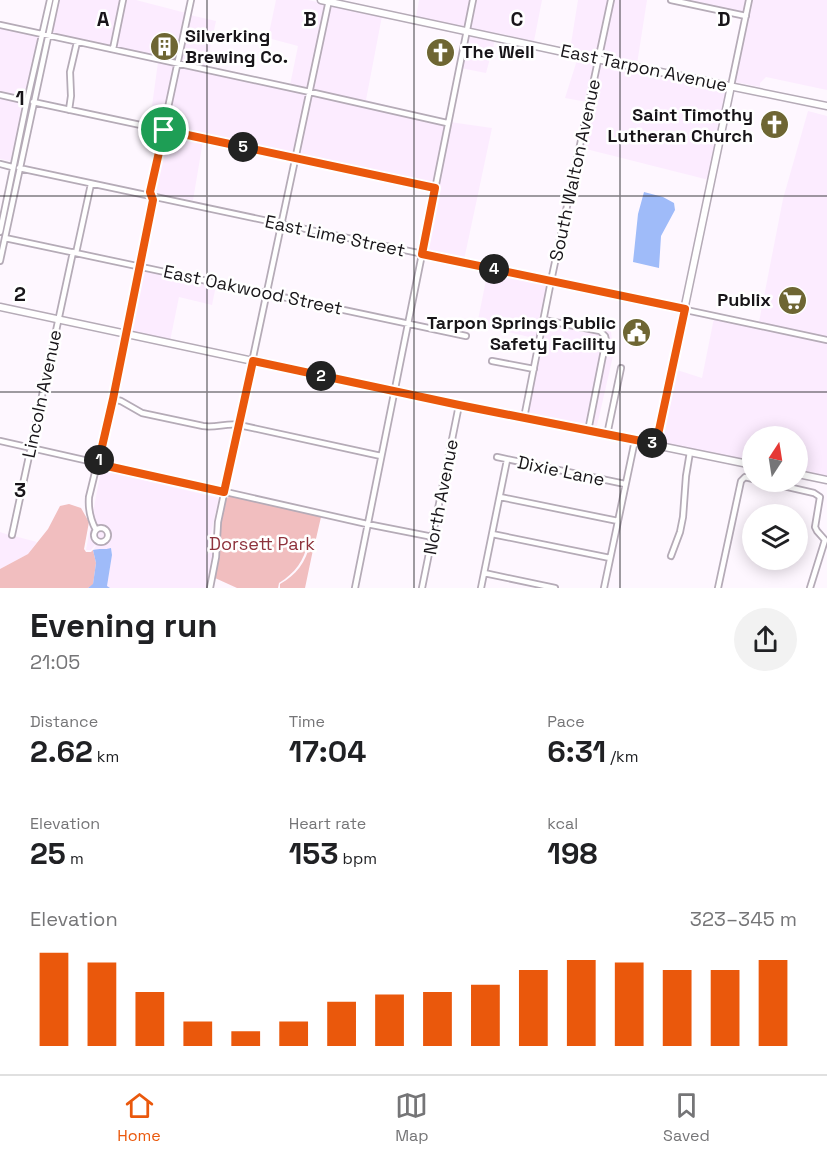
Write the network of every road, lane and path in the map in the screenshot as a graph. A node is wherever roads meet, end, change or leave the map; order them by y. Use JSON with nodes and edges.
{"nodes":[{"id":1,"x":50,"y":0,"type":"edge"},
{"id":2,"x":56,"y":0,"type":"edge"},
{"id":3,"x":123,"y":0,"type":"edge"},
{"id":4,"x":191,"y":0,"type":"edge"},
{"id":5,"x":321,"y":0,"type":"edge"},
{"id":6,"x":473,"y":0,"type":"edge"},
{"id":7,"x":611,"y":0,"type":"edge"},
{"id":8,"x":671,"y":0,"type":"edge"},
{"id":9,"x":749,"y":0,"type":"edge"},
{"id":10,"x":329,"y":1,"type":"edge"},
{"id":11,"x":746,"y":16,"type":"junction"},
{"id":12,"x":0,"y":26,"type":"edge"},
{"id":13,"x":466,"y":31,"type":"junction"},
{"id":14,"x":48,"y":35,"type":"junction"},
{"id":15,"x":76,"y":42,"type":"junction"},
{"id":16,"x":113,"y":49,"type":"junction"},
{"id":17,"x":598,"y":59,"type":"junction"},
{"id":18,"x":178,"y":63,"type":"junction"},
{"id":19,"x":731,"y":87,"type":"junction"},
{"id":20,"x":310,"y":92,"type":"junction"},
{"id":21,"x":0,"y":95,"type":"edge"},
{"id":22,"x":27,"y":101,"type":"junction"},
{"id":23,"x":33,"y":102,"type":"junction"},
{"id":24,"x":827,"y":106,"type":"edge"},
{"id":25,"x":69,"y":110,"type":"junction"},
{"id":26,"x":447,"y":123,"type":"junction"},
{"id":27,"x":164,"y":130,"type":"junction"},
{"id":28,"x":296,"y":158,"type":"junction"},
{"id":29,"x":0,"y":165,"type":"edge"},
{"id":30,"x":12,"y":167,"type":"junction"},
{"id":31,"x":19,"y":168,"type":"junction"},
{"id":32,"x":91,"y":183,"type":"junction"},
{"id":33,"x":435,"y":188,"type":"junction"},
{"id":34,"x":152,"y":197,"type":"junction"},
{"id":35,"x":282,"y":225,"type":"junction"},
{"id":36,"x":0,"y":232,"type":"edge"},
{"id":37,"x":5,"y":238,"type":"junction"},
{"id":38,"x":74,"y":253,"type":"junction"},
{"id":39,"x":422,"y":254,"type":"junction"},
{"id":40,"x":0,"y":261,"type":"edge"},
{"id":41,"x":140,"y":266,"type":"junction"},
{"id":42,"x":551,"y":281,"type":"junction"},
{"id":43,"x":268,"y":293,"type":"junction"},
{"id":44,"x":0,"y":308,"type":"edge"},
{"id":45,"x":685,"y":309,"type":"junction"},
{"id":46,"x":58,"y":320,"type":"junction"},
{"id":47,"x":544,"y":320,"type":"junction"},
{"id":48,"x":408,"y":322,"type":"junction"},
{"id":49,"x":126,"y":334,"type":"junction"},
{"id":50,"x":466,"y":336,"type":"dead end"},
{"id":51,"x":827,"y":340,"type":"edge"},
{"id":52,"x":253,"y":361,"type":"junction"},
{"id":53,"x":492,"y":361,"type":"dead end"},
{"id":54,"x":621,"y":368,"type":"dead end"},
{"id":55,"x":534,"y":369,"type":"junction"},
{"id":56,"x":394,"y":391,"type":"junction"},
{"id":57,"x":113,"y":399,"type":"junction"},
{"id":58,"x":459,"y":405,"type":"junction"},
{"id":59,"x":524,"y":418,"type":"junction"},
{"id":60,"x":239,"y":425,"type":"junction"},
{"id":61,"x":588,"y":431,"type":"junction"},
{"id":62,"x":607,"y":435,"type":"junction"},
{"id":63,"x":635,"y":440,"type":"junction"},
{"id":64,"x":0,"y":441,"type":"edge"},
{"id":65,"x":656,"y":444,"type":"junction"},
{"id":66,"x":30,"y":448,"type":"junction"},
{"id":67,"x":690,"y":452,"type":"junction"},
{"id":68,"x":381,"y":456,"type":"junction"},
{"id":69,"x":496,"y":457,"type":"dead end"},
{"id":70,"x":507,"y":460,"type":"junction"},
{"id":71,"x":742,"y":463,"type":"edge"},
{"id":72,"x":98,"y":464,"type":"junction"},
{"id":73,"x":808,"y":476,"type":"edge"},
{"id":74,"x":742,"y":480,"type":"edge"},
{"id":75,"x":827,"y":480,"type":"edge"},
{"id":76,"x":625,"y":484,"type":"junction"},
{"id":77,"x":808,"y":491,"type":"edge"},
{"id":78,"x":224,"y":492,"type":"junction"},
{"id":79,"x":500,"y":497,"type":"junction"},
{"id":80,"x":618,"y":521,"type":"junction"},
{"id":81,"x":368,"y":524,"type":"junction"},
{"id":82,"x":96,"y":530,"type":"dead end"},
{"id":83,"x":492,"y":534,"type":"junction"},
{"id":84,"x":12,"y":535,"type":"dead end"},
{"id":85,"x":433,"y":537,"type":"junction"},
{"id":86,"x":671,"y":556,"type":"dead end"},
{"id":87,"x":610,"y":558,"type":"junction"},
{"id":88,"x":484,"y":573,"type":"junction"},
{"id":89,"x":210,"y":588,"type":"edge"},
{"id":90,"x":355,"y":588,"type":"edge"},
{"id":91,"x":423,"y":588,"type":"edge"},
{"id":92,"x":481,"y":588,"type":"edge"},
{"id":93,"x":555,"y":588,"type":"edge"},
{"id":94,"x":604,"y":588,"type":"edge"},
{"id":95,"x":718,"y":588,"type":"edge"},
{"id":96,"x":810,"y":588,"type":"edge"}],
"edges":[{"from":1,"to":14,"type":"street"},
{"from":2,"to":14,"type":"street"},
{"from":3,"to":16,"type":"street"},
{"from":4,"to":18,"type":"street"},
{"from":5,"to":10,"type":"street","name":"East Tarpon Avenue"},
{"from":6,"to":13,"type":"street"},
{"from":7,"to":17,"type":"street","name":"South Walton Avenue"},
{"from":8,"to":11,"type":"street"},
{"from":9,"to":11,"type":"street"},
{"from":10,"to":13,"type":"street","name":"East Tarpon Avenue"},
{"from":10,"to":20,"type":"street"},
{"from":11,"to":19,"type":"street"},
{"from":12,"to":14,"type":"street"},
{"from":13,"to":17,"type":"street","name":"East Tarpon Avenue"},
{"from":13,"to":26,"type":"street"},
{"from":14,"to":15,"type":"street"},
{"from":14,"to":22,"type":"street"},
{"from":14,"to":23,"type":"street"},
{"from":15,"to":16,"type":"street"},
{"from":15,"to":25,"type":"street"},
{"from":16,"to":18,"type":"street"},
{"from":17,"to":19,"type":"street","name":"East Tarpon Avenue"},
{"from":17,"to":42,"type":"street","name":"South Walton Avenue"},
{"from":18,"to":20,"type":"street"},
{"from":18,"to":27,"type":"street"},
{"from":19,"to":24,"type":"street","name":"East Tarpon Avenue"},
{"from":19,"to":45,"type":"street"},
{"from":20,"to":26,"type":"street"},
{"from":20,"to":28,"type":"street"},
{"from":21,"to":22,"type":"street"},
{"from":22,"to":30,"type":"street"},
{"from":23,"to":25,"type":"street"},
{"from":23,"to":31,"type":"street"},
{"from":25,"to":27,"type":"street"},
{"from":26,"to":33,"type":"street"},
{"from":27,"to":28,"type":"street"},
{"from":27,"to":34,"type":"street"},
{"from":28,"to":33,"type":"street"},
{"from":28,"to":35,"type":"street"},
{"from":29,"to":30,"type":"street"},
{"from":30,"to":36,"type":"street"},
{"from":31,"to":32,"type":"street","name":"East Lime Street"},
{"from":31,"to":37,"type":"street"},
{"from":32,"to":34,"type":"street","name":"East Lime Street"},
{"from":32,"to":38,"type":"street","name":"Lincoln Avenue"},
{"from":33,"to":39,"type":"street"},
{"from":34,"to":35,"type":"street","name":"East Lime Street"},
{"from":34,"to":41,"type":"street"},
{"from":35,"to":39,"type":"street","name":"East Lime Street"},
{"from":35,"to":43,"type":"street"},
{"from":37,"to":38,"type":"street","name":"East Oakwood Street"},
{"from":37,"to":40,"type":"street"},
{"from":38,"to":41,"type":"street","name":"East Oakwood Street"},
{"from":38,"to":46,"type":"street","name":"Lincoln Avenue"},
{"from":39,"to":42,"type":"street","name":"East Lime Street"},
{"from":39,"to":48,"type":"street"},
{"from":41,"to":43,"type":"street","name":"East Oakwood Street"},
{"from":41,"to":49,"type":"street"},
{"from":42,"to":45,"type":"street","name":"East Lime Street"},
{"from":42,"to":47,"type":"street","name":"South Walton Avenue"},
{"from":43,"to":48,"type":"street","name":"East Oakwood Street"},
{"from":43,"to":52,"type":"street"},
{"from":44,"to":46,"type":"street"},
{"from":45,"to":51,"type":"street","name":"East Lime Street"},
{"from":45,"to":65,"type":"street"},
{"from":46,"to":49,"type":"street"},
{"from":46,"to":66,"type":"street","name":"Lincoln Avenue"},
{"from":47,"to":55,"type":"street","name":"South Walton Avenue"},
{"from":47,"to":61,"type":"street"},
{"from":48,"to":50,"type":"street","name":"East Oakwood Street"},
{"from":48,"to":56,"type":"street"},
{"from":49,"to":52,"type":"street"},
{"from":49,"to":57,"type":"street"},
{"from":52,"to":56,"type":"street"},
{"from":52,"to":60,"type":"street"},
{"from":53,"to":55,"type":"street"},
{"from":54,"to":62,"type":"street"},
{"from":55,"to":59,"type":"street","name":"South Walton Avenue"},
{"from":56,"to":58,"type":"street"},
{"from":56,"to":68,"type":"street"},
{"from":57,"to":60,"type":"street"},
{"from":57,"to":72,"type":"street"},
{"from":58,"to":59,"type":"street"},
{"from":58,"to":85,"type":"street","name":"North Avenue"},
{"from":59,"to":61,"type":"street"},
{"from":60,"to":68,"type":"street"},
{"from":60,"to":78,"type":"street"},
{"from":61,"to":62,"type":"street"},
{"from":62,"to":63,"type":"street"},
{"from":63,"to":65,"type":"street"},
{"from":63,"to":76,"type":"street"},
{"from":64,"to":66,"type":"street"},
{"from":65,"to":67,"type":"street"},
{"from":66,"to":72,"type":"street"},
{"from":66,"to":84,"type":"street","name":"Lincoln Avenue"},
{"from":67,"to":71,"type":"street"},
{"from":67,"to":86,"type":"street"},
{"from":68,"to":81,"type":"street"},
{"from":69,"to":70,"type":"street","name":"Dixie Lane"},
{"from":70,"to":76,"type":"street","name":"Dixie Lane"},
{"from":70,"to":79,"type":"street"},
{"from":72,"to":78,"type":"street"},
{"from":72,"to":82,"type":"street"},
{"from":73,"to":75,"type":"street"},
{"from":74,"to":95,"type":"street"},
{"from":76,"to":80,"type":"street"},
{"from":77,"to":96,"type":"street"},
{"from":78,"to":81,"type":"street"},
{"from":78,"to":89,"type":"street"},
{"from":79,"to":80,"type":"street"},
{"from":79,"to":83,"type":"street"},
{"from":80,"to":87,"type":"street"},
{"from":81,"to":85,"type":"street"},
{"from":81,"to":90,"type":"street"},
{"from":83,"to":87,"type":"street"},
{"from":83,"to":88,"type":"street"},
{"from":85,"to":91,"type":"street","name":"North Avenue"},
{"from":87,"to":94,"type":"street"},
{"from":88,"to":92,"type":"street"},
{"from":88,"to":93,"type":"street"}]}
